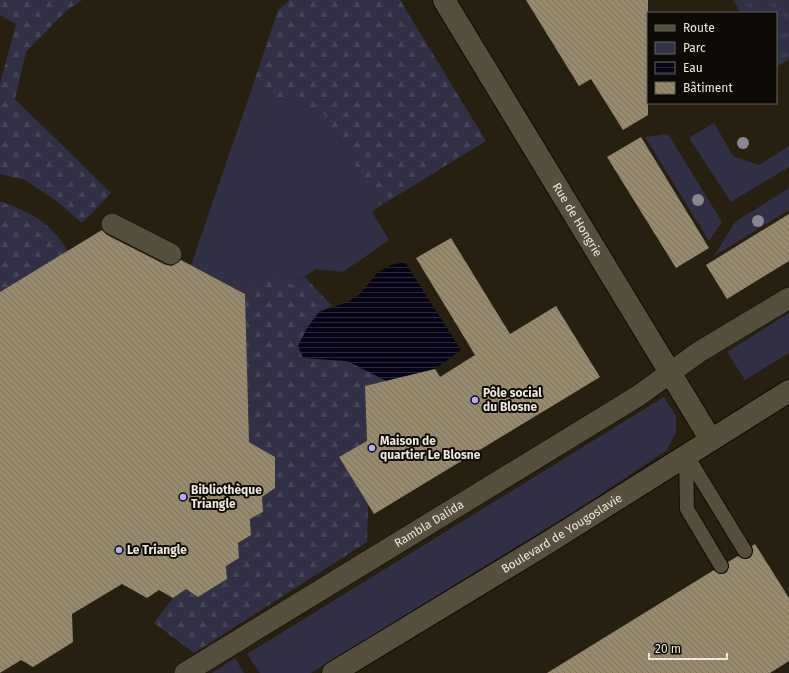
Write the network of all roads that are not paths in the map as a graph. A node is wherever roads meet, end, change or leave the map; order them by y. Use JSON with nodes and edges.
{"nodes":[{"id":1,"x":444,"y":0,"type":"edge"},
{"id":2,"x":112,"y":224,"type":"dead end"},
{"id":3,"x":171,"y":254,"type":"dead end"},
{"id":4,"x":789,"y":298,"type":"edge"},
{"id":5,"x":670,"y":372,"type":"junction"},
{"id":6,"x":789,"y":391,"type":"edge"},
{"id":7,"x":711,"y":440,"type":"junction"},
{"id":8,"x":686,"y":455,"type":"junction"},
{"id":9,"x":745,"y":551,"type":"dead end"},
{"id":10,"x":721,"y":566,"type":"dead end"},
{"id":11,"x":185,"y":673,"type":"edge"},
{"id":12,"x":332,"y":673,"type":"edge"}],
"edges":[{"from":1,"to":5,"type":"street","name":"Rue de Hongrie"},
{"from":2,"to":3,"type":"street"},
{"from":4,"to":5,"type":"street"},
{"from":5,"to":7,"type":"street","name":"Rue de Hongrie"},
{"from":5,"to":11,"type":"street","name":"Rambla Dalida"},
{"from":6,"to":7,"type":"street","name":"Boulevard de Yougoslavie"},
{"from":7,"to":8,"type":"street","name":"Boulevard de Yougoslavie"},
{"from":8,"to":9,"type":"lane"},
{"from":8,"to":10,"type":"lane"},
{"from":8,"to":12,"type":"street","name":"Boulevard de Yougoslavie"}]}
